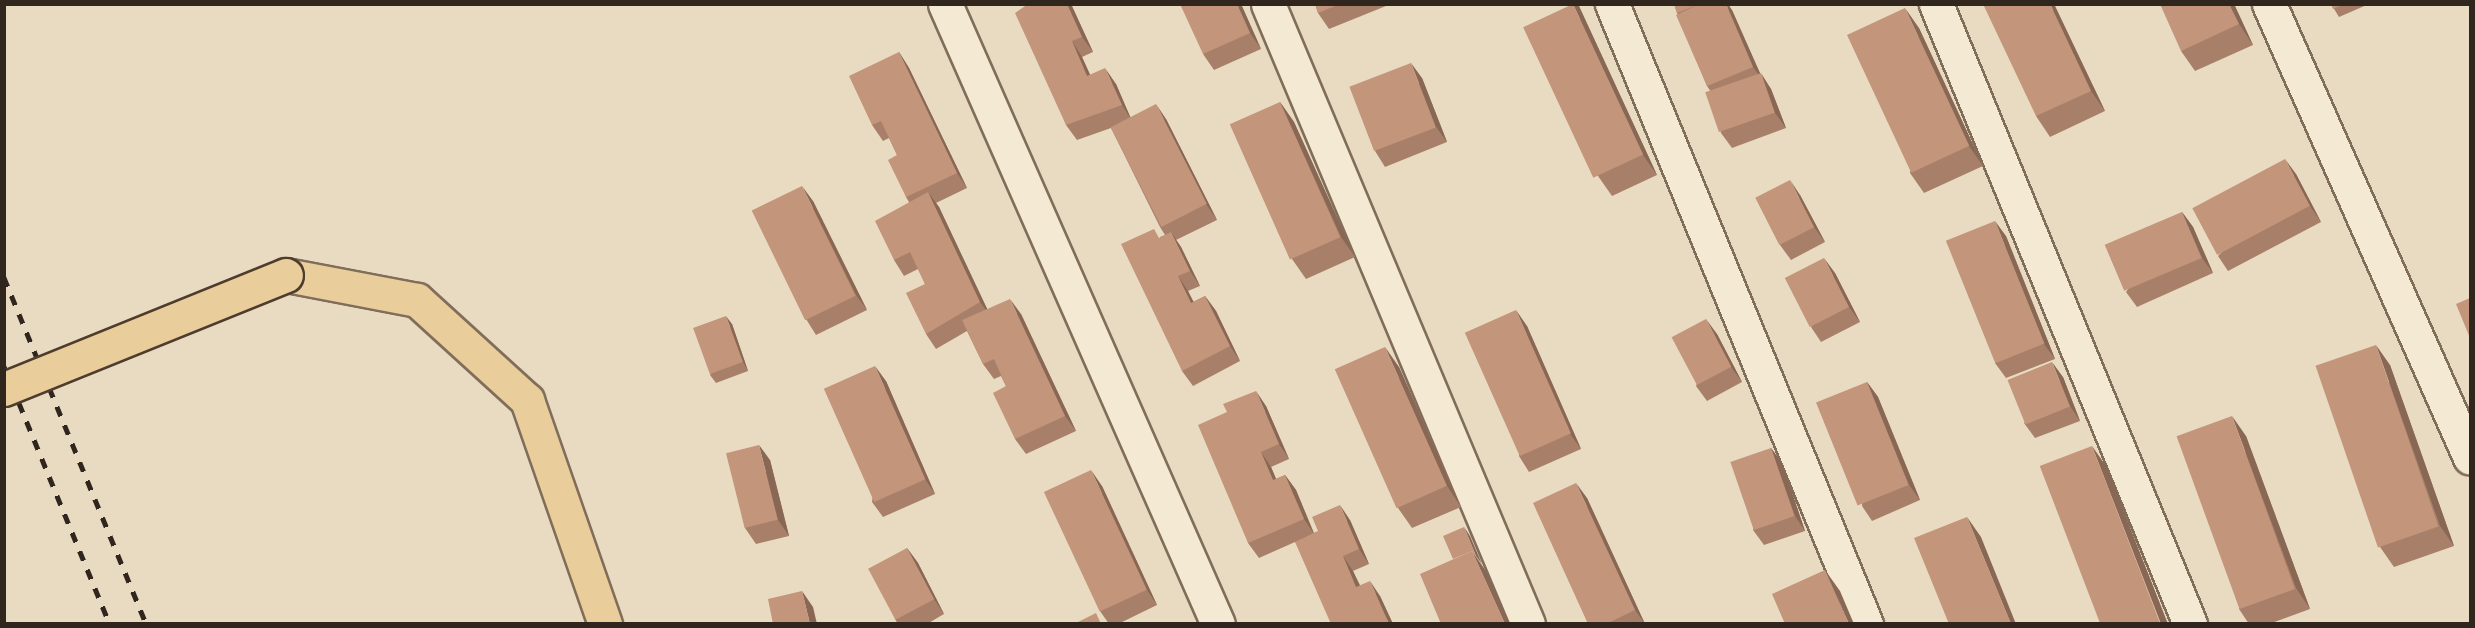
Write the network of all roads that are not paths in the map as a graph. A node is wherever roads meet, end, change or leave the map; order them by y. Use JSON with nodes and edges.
{"nodes":[{"id":1,"x":945,"y":4,"type":"edge"},
{"id":2,"x":1268,"y":4,"type":"edge"},
{"id":3,"x":1612,"y":4,"type":"edge"},
{"id":4,"x":1936,"y":4,"type":"edge"},
{"id":5,"x":2269,"y":4,"type":"edge"},
{"id":6,"x":4,"y":389,"type":"edge"},
{"id":7,"x":2470,"y":457,"type":"edge"},
{"id":8,"x":605,"y":624,"type":"edge"},
{"id":9,"x":1218,"y":624,"type":"edge"},
{"id":10,"x":1528,"y":624,"type":"edge"},
{"id":11,"x":1866,"y":624,"type":"edge"},
{"id":12,"x":2190,"y":624,"type":"edge"}],
"edges":[{"from":1,"to":9,"type":"street"},
{"from":2,"to":10,"type":"street"},
{"from":3,"to":11,"type":"street"},
{"from":4,"to":12,"type":"street"},
{"from":5,"to":7,"type":"street"},
{"from":6,"to":8,"type":"main road","bridge":true}]}
